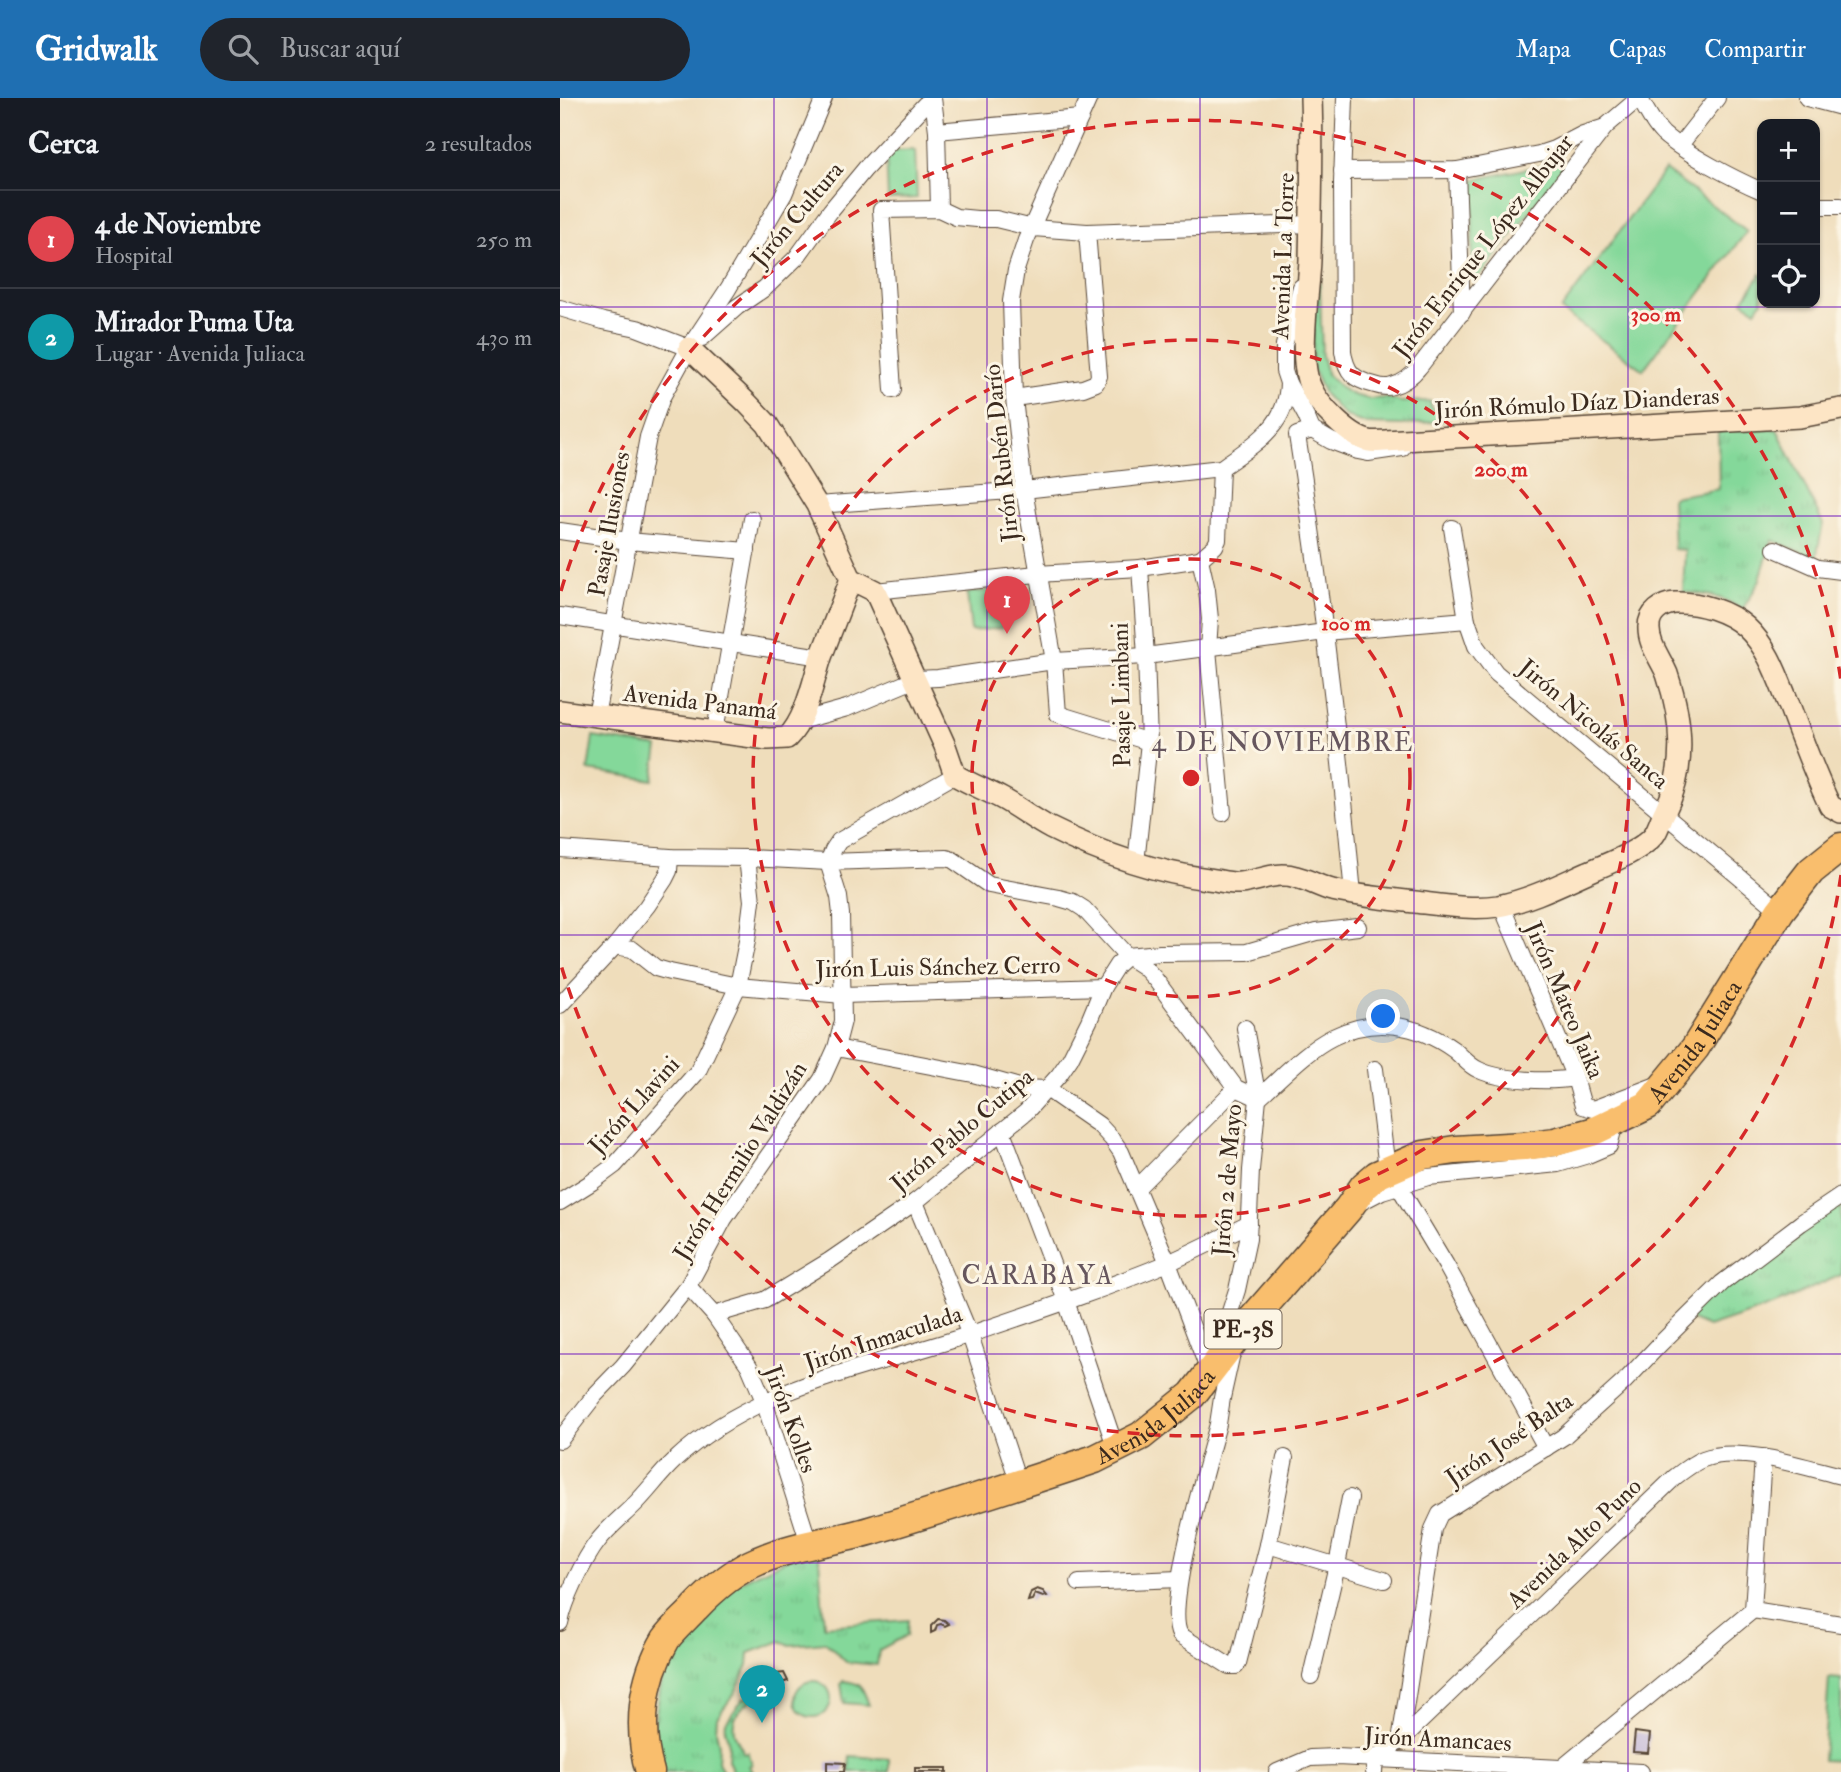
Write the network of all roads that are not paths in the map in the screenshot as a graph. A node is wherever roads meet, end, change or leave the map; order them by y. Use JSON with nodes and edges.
{"nodes":[{"id":1,"x":824,"y":98,"type":"edge"},
{"id":2,"x":932,"y":98,"type":"edge"},
{"id":3,"x":1089,"y":98,"type":"edge"},
{"id":4,"x":1311,"y":98,"type":"edge"},
{"id":5,"x":1345,"y":98,"type":"edge"},
{"id":6,"x":1639,"y":98,"type":"edge"},
{"id":7,"x":1717,"y":98,"type":"edge"},
{"id":8,"x":1807,"y":98,"type":"edge"},
{"id":9,"x":1841,"y":107,"type":"edge"},
{"id":10,"x":1080,"y":118,"type":"junction"},
{"id":11,"x":1605,"y":127,"type":"junction"},
{"id":12,"x":937,"y":131,"type":"junction"},
{"id":13,"x":1680,"y":145,"type":"junction"},
{"id":14,"x":1457,"y":170,"type":"junction"},
{"id":15,"x":1342,"y":171,"type":"junction"},
{"id":16,"x":1757,"y":188,"type":"edge"},
{"id":17,"x":1820,"y":206,"type":"edge"},
{"id":18,"x":1841,"y":206,"type":"edge"},
{"id":19,"x":939,"y":209,"type":"junction"},
{"id":20,"x":1310,"y":224,"type":"junction"},
{"id":21,"x":1033,"y":228,"type":"junction"},
{"id":22,"x":1087,"y":232,"type":"junction"},
{"id":23,"x":1310,"y":261,"type":"junction"},
{"id":24,"x":560,"y":308,"type":"edge"},
{"id":25,"x":1462,"y":313,"type":"junction"},
{"id":26,"x":689,"y":348,"type":"junction"},
{"id":27,"x":1288,"y":383,"type":"junction"},
{"id":28,"x":893,"y":390,"type":"dead end"},
{"id":29,"x":1014,"y":398,"type":"junction"},
{"id":30,"x":1325,"y":410,"type":"joint"},
{"id":31,"x":1840,"y":411,"type":"edge"},
{"id":32,"x":1305,"y":433,"type":"junction"},
{"id":33,"x":1267,"y":434,"type":"junction"},
{"id":34,"x":1442,"y":437,"type":"junction"},
{"id":35,"x":1221,"y":468,"type":"junction"},
{"id":36,"x":1024,"y":489,"type":"junction"},
{"id":37,"x":817,"y":505,"type":"junction"},
{"id":38,"x":752,"y":519,"type":"dead end"},
{"id":39,"x":1452,"y":528,"type":"dead end"},
{"id":40,"x":560,"y":531,"type":"edge"},
{"id":41,"x":628,"y":541,"type":"junction"},
{"id":42,"x":1775,"y":549,"type":"dead end"},
{"id":43,"x":747,"y":551,"type":"junction"},
{"id":44,"x":1200,"y":559,"type":"junction"},
{"id":45,"x":1140,"y":568,"type":"junction"},
{"id":46,"x":1841,"y":572,"type":"edge"},
{"id":47,"x":1037,"y":573,"type":"junction"},
{"id":48,"x":851,"y":579,"type":"junction"},
{"id":49,"x":875,"y":591,"type":"junction"},
{"id":50,"x":560,"y":616,"type":"edge"},
{"id":51,"x":1467,"y":620,"type":"junction"},
{"id":52,"x":614,"y":624,"type":"junction"},
{"id":53,"x":1325,"y":632,"type":"junction"},
{"id":54,"x":731,"y":641,"type":"junction"},
{"id":55,"x":1208,"y":649,"type":"junction"},
{"id":56,"x":1146,"y":656,"type":"junction"},
{"id":57,"x":821,"y":657,"type":"junction"},
{"id":58,"x":1054,"y":661,"type":"junction"},
{"id":59,"x":916,"y":679,"type":"junction"},
{"id":60,"x":560,"y":712,"type":"edge"},
{"id":61,"x":596,"y":716,"type":"junction"},
{"id":62,"x":800,"y":721,"type":"junction"},
{"id":63,"x":715,"y":731,"type":"junction"},
{"id":64,"x":1149,"y":742,"type":"junction"},
{"id":65,"x":955,"y":775,"type":"junction"},
{"id":66,"x":1664,"y":812,"type":"junction"},
{"id":67,"x":1841,"y":812,"type":"edge"},
{"id":68,"x":1223,"y":813,"type":"dead end"},
{"id":69,"x":1841,"y":847,"type":"edge"},
{"id":70,"x":560,"y":849,"type":"edge"},
{"id":71,"x":670,"y":857,"type":"junction"},
{"id":72,"x":747,"y":858,"type":"junction"},
{"id":73,"x":828,"y":862,"type":"junction"},
{"id":74,"x":1136,"y":863,"type":"junction"},
{"id":75,"x":1353,"y":894,"type":"junction"},
{"id":76,"x":1501,"y":905,"type":"junction"},
{"id":77,"x":1780,"y":911,"type":"junction"},
{"id":78,"x":1358,"y":927,"type":"dead end"},
{"id":79,"x":615,"y":946,"type":"junction"},
{"id":80,"x":1127,"y":956,"type":"junction"},
{"id":81,"x":738,"y":986,"type":"junction"},
{"id":82,"x":1103,"y":987,"type":"junction"},
{"id":83,"x":843,"y":995,"type":"junction"},
{"id":84,"x":560,"y":1005,"type":"edge"},
{"id":85,"x":1245,"y":1028,"type":"dead end"},
{"id":86,"x":836,"y":1048,"type":"junction"},
{"id":87,"x":1375,"y":1069,"type":"dead end"},
{"id":88,"x":1575,"y":1078,"type":"junction"},
{"id":89,"x":1668,"y":1080,"type":"junction"},
{"id":90,"x":1236,"y":1088,"type":"junction"},
{"id":91,"x":1046,"y":1090,"type":"junction"},
{"id":92,"x":1258,"y":1098,"type":"junction"},
{"id":93,"x":1003,"y":1130,"type":"junction"},
{"id":94,"x":1393,"y":1177,"type":"junction"},
{"id":95,"x":1136,"y":1189,"type":"junction"},
{"id":96,"x":1841,"y":1196,"type":"edge"},
{"id":97,"x":560,"y":1202,"type":"edge"},
{"id":98,"x":915,"y":1202,"type":"junction"},
{"id":99,"x":1249,"y":1224,"type":"junction"},
{"id":100,"x":1168,"y":1262,"type":"junction"},
{"id":101,"x":688,"y":1286,"type":"junction"},
{"id":102,"x":1066,"y":1301,"type":"junction"},
{"id":103,"x":714,"y":1315,"type":"junction"},
{"id":104,"x":970,"y":1335,"type":"junction"},
{"id":105,"x":1236,"y":1338,"type":"junction"},
{"id":106,"x":1210,"y":1374,"type":"junction"},
{"id":107,"x":764,"y":1401,"type":"junction"},
{"id":108,"x":560,"y":1440,"type":"edge"},
{"id":109,"x":1546,"y":1448,"type":"junction"},
{"id":110,"x":1116,"y":1449,"type":"junction"},
{"id":111,"x":1763,"y":1457,"type":"junction"},
{"id":112,"x":1285,"y":1458,"type":"dead end"},
{"id":113,"x":1841,"y":1476,"type":"edge"},
{"id":114,"x":1019,"y":1484,"type":"junction"},
{"id":115,"x":1350,"y":1497,"type":"dead end"},
{"id":116,"x":809,"y":1543,"type":"junction"},
{"id":117,"x":1268,"y":1545,"type":"junction"},
{"id":118,"x":1337,"y":1565,"type":"junction"},
{"id":119,"x":1179,"y":1579,"type":"junction"},
{"id":120,"x":1384,"y":1580,"type":"dead end"},
{"id":121,"x":1080,"y":1583,"type":"dead end"},
{"id":122,"x":1754,"y":1610,"type":"junction"},
{"id":123,"x":560,"y":1623,"type":"edge"},
{"id":124,"x":1841,"y":1624,"type":"edge"},
{"id":125,"x":1311,"y":1676,"type":"dead end"},
{"id":126,"x":1400,"y":1741,"type":"junction"},
{"id":127,"x":1375,"y":1765,"type":"edge"},
{"id":128,"x":1301,"y":1766,"type":"edge"},
{"id":129,"x":1562,"y":1768,"type":"junction"},
{"id":130,"x":650,"y":1772,"type":"edge"},
{"id":131,"x":1277,"y":1772,"type":"edge"},
{"id":132,"x":1641,"y":1772,"type":"edge"}],
"edges":[{"from":1,"to":26,"type":"street","name":"Pasaje Ilusiones"},
{"from":2,"to":12,"type":"street"},
{"from":2,"to":26,"type":"street","name":"Jirón Cultura"},
{"from":3,"to":10,"type":"street","name":"Jirón Rubén Darío"},
{"from":4,"to":20,"type":"street","name":"Avenida La Torre"},
{"from":5,"to":15,"type":"street"},
{"from":6,"to":11,"type":"street"},
{"from":6,"to":13,"type":"street"},
{"from":7,"to":13,"type":"street"},
{"from":8,"to":9,"type":"street"},
{"from":10,"to":12,"type":"street"},
{"from":10,"to":21,"type":"street","name":"Jirón Rubén Darío"},
{"from":11,"to":14,"type":"street"},
{"from":11,"to":25,"type":"street","name":"Jirón Enrique López Albujar"},
{"from":12,"to":19,"type":"street"},
{"from":13,"to":16,"type":"street"},
{"from":14,"to":15,"type":"street"},
{"from":14,"to":25,"type":"street"},
{"from":15,"to":25,"type":"street","name":"Jirón Enrique López Albujar"},
{"from":17,"to":18,"type":"street"},
{"from":19,"to":21,"type":"street"},
{"from":19,"to":28,"type":"street"},
{"from":20,"to":22,"type":"street"},
{"from":20,"to":23,"type":"street","name":"Avenida La Torre"},
{"from":21,"to":22,"type":"street"},
{"from":21,"to":29,"type":"street","name":"Jirón Rubén Darío"},
{"from":22,"to":29,"type":"street"},
{"from":23,"to":27,"type":"street"},
{"from":23,"to":30,"type":"street","name":"Avenida La Torre"},
{"from":24,"to":26,"type":"street"},
{"from":26,"to":37,"type":"street"},
{"from":26,"to":41,"type":"street","name":"Pasaje Ilusiones"},
{"from":27,"to":32,"type":"street"},
{"from":27,"to":33,"type":"street"},
{"from":29,"to":36,"type":"street","name":"Jirón Rubén Darío"},
{"from":30,"to":34,"type":"street","name":"Jirón Rómulo Díaz Dianderas"},
{"from":31,"to":34,"type":"street","name":"Jirón Rómulo Díaz Dianderas"},
{"from":32,"to":33,"type":"street"},
{"from":32,"to":34,"type":"street"},
{"from":32,"to":53,"type":"street"},
{"from":33,"to":35,"type":"street"},
{"from":35,"to":36,"type":"street"},
{"from":35,"to":44,"type":"street"},
{"from":36,"to":37,"type":"street"},
{"from":36,"to":47,"type":"street","name":"Jirón Rubén Darío"},
{"from":37,"to":48,"type":"street"},
{"from":38,"to":43,"type":"street"},
{"from":39,"to":51,"type":"street","name":"Jirón Nicolás Sanca"},
{"from":40,"to":41,"type":"street"},
{"from":41,"to":43,"type":"street"},
{"from":41,"to":52,"type":"street","name":"Pasaje Ilusiones"},
{"from":42,"to":46,"type":"street"},
{"from":43,"to":54,"type":"street"},
{"from":44,"to":45,"type":"street"},
{"from":44,"to":55,"type":"street"},
{"from":45,"to":47,"type":"street"},
{"from":45,"to":56,"type":"street","name":"Pasaje Limbani"},
{"from":47,"to":49,"type":"street"},
{"from":47,"to":58,"type":"street","name":"Jirón Rubén Darío"},
{"from":48,"to":49,"type":"street"},
{"from":48,"to":57,"type":"street","name":"Avenida Panamá"},
{"from":49,"to":59,"type":"street"},
{"from":50,"to":52,"type":"street"},
{"from":51,"to":53,"type":"street"},
{"from":51,"to":66,"type":"street","name":"Jirón Nicolás Sanca"},
{"from":52,"to":54,"type":"street"},
{"from":52,"to":61,"type":"street","name":"Pasaje Ilusiones"},
{"from":53,"to":55,"type":"street"},
{"from":53,"to":75,"type":"street"},
{"from":54,"to":57,"type":"street"},
{"from":54,"to":63,"type":"street"},
{"from":55,"to":56,"type":"street"},
{"from":55,"to":68,"type":"street"},
{"from":56,"to":58,"type":"street"},
{"from":56,"to":64,"type":"street","name":"Pasaje Limbani"},
{"from":57,"to":62,"type":"street","name":"Avenida Panamá"},
{"from":58,"to":59,"type":"street"},
{"from":58,"to":64,"type":"street","name":"Jirón Rubén Darío"},
{"from":59,"to":62,"type":"street"},
{"from":59,"to":65,"type":"street"},
{"from":60,"to":61,"type":"street","name":"Avenida Panamá"},
{"from":61,"to":63,"type":"street","name":"Avenida Panamá"},
{"from":62,"to":63,"type":"street","name":"Avenida Panamá"},
{"from":64,"to":74,"type":"street","name":"Pasaje Limbani"},
{"from":65,"to":73,"type":"street"},
{"from":65,"to":74,"type":"street"},
{"from":66,"to":67,"type":"street"},
{"from":66,"to":76,"type":"street"},
{"from":66,"to":77,"type":"street","name":"Jirón Nicolás Sanca"},
{"from":69,"to":77,"type":"highway","name":"Avenida Juliaca","number":"PE-3S"},
{"from":70,"to":71,"type":"street"},
{"from":71,"to":72,"type":"street"},
{"from":71,"to":79,"type":"street"},
{"from":72,"to":73,"type":"street"},
{"from":72,"to":81,"type":"street","name":"Jirón Llavini"},
{"from":73,"to":80,"type":"street"},
{"from":73,"to":83,"type":"street","name":"Jirón Hermilio Valdizán"},
{"from":74,"to":75,"type":"street"},
{"from":75,"to":76,"type":"street"},
{"from":76,"to":88,"type":"street","name":"Jirón Mateo Jaika"},
{"from":77,"to":89,"type":"highway","name":"Avenida Juliaca","number":"PE-3S"},
{"from":78,"to":80,"type":"street"},
{"from":79,"to":81,"type":"street","name":"Jirón Luis Sánchez Cerro"},
{"from":79,"to":84,"type":"street"},
{"from":80,"to":82,"type":"street","name":"Jirón Pablo Cutipa"},
{"from":80,"to":90,"type":"street"},
{"from":81,"to":83,"type":"street","name":"Jirón Luis Sánchez Cerro"},
{"from":81,"to":97,"type":"street","name":"Jirón Llavini"},
{"from":82,"to":83,"type":"street","name":"Jirón Luis Sánchez Cerro"},
{"from":82,"to":91,"type":"street","name":"Jirón Pablo Cutipa"},
{"from":83,"to":86,"type":"street","name":"Jirón Hermilio Valdizán"},
{"from":85,"to":92,"type":"street","name":"Jirón 2 de Mayo"},
{"from":86,"to":91,"type":"street"},
{"from":86,"to":101,"type":"street","name":"Jirón Hermilio Valdizán"},
{"from":87,"to":94,"type":"street"},
{"from":88,"to":89,"type":"street","name":"Jirón Mateo Jaika"},
{"from":88,"to":92,"type":"street"},
{"from":89,"to":94,"type":"highway","name":"Avenida Juliaca","number":"PE-3S"},
{"from":90,"to":92,"type":"street"},
{"from":90,"to":95,"type":"street"},
{"from":91,"to":93,"type":"street","name":"Jirón Pablo Cutipa"},
{"from":91,"to":95,"type":"street"},
{"from":92,"to":99,"type":"street","name":"Jirón 2 de Mayo"},
{"from":93,"to":98,"type":"street","name":"Jirón Pablo Cutipa"},
{"from":93,"to":102,"type":"street"},
{"from":94,"to":105,"type":"highway","name":"Avenida Juliaca","number":"PE-3S"},
{"from":94,"to":109,"type":"street"},
{"from":95,"to":100,"type":"street"},
{"from":96,"to":109,"type":"street","name":"Jirón José Balta"},
{"from":98,"to":103,"type":"street","name":"Jirón Pablo Cutipa"},
{"from":98,"to":104,"type":"street"},
{"from":99,"to":100,"type":"street","name":"Jirón Inmaculada"},
{"from":99,"to":106,"type":"street","name":"Jirón 2 de Mayo"},
{"from":100,"to":102,"type":"street","name":"Jirón Inmaculada"},
{"from":100,"to":106,"type":"street"},
{"from":101,"to":103,"type":"street","name":"Jirón Kolles"},
{"from":101,"to":108,"type":"street","name":"Jirón Hermilio Valdizán"},
{"from":102,"to":104,"type":"street","name":"Jirón Inmaculada"},
{"from":102,"to":110,"type":"street"},
{"from":103,"to":107,"type":"street","name":"Jirón Kolles"},
{"from":104,"to":107,"type":"street","name":"Jirón Inmaculada"},
{"from":104,"to":114,"type":"street"},
{"from":105,"to":106,"type":"highway","name":"Avenida Juliaca","number":"PE-3S"},
{"from":105,"to":119,"type":"street"},
{"from":106,"to":110,"type":"highway","name":"Avenida Juliaca","number":"PE-3S"},
{"from":107,"to":116,"type":"street","name":"Jirón Kolles"},
{"from":107,"to":123,"type":"street","name":"Jirón Inmaculada"},
{"from":109,"to":126,"type":"street","name":"Jirón José Balta"},
{"from":110,"to":114,"type":"highway","name":"Avenida Juliaca","number":"PE-3S"},
{"from":111,"to":113,"type":"street","name":"Avenida Alto Puno"},
{"from":111,"to":122,"type":"street"},
{"from":111,"to":126,"type":"street","name":"Avenida Alto Puno"},
{"from":112,"to":117,"type":"street"},
{"from":114,"to":116,"type":"highway","name":"Avenida Juliaca","number":"PE-3S"},
{"from":115,"to":118,"type":"street"},
{"from":116,"to":130,"type":"highway","name":"Avenida Juliaca","number":"PE-3S"},
{"from":117,"to":118,"type":"street"},
{"from":117,"to":119,"type":"street"},
{"from":118,"to":120,"type":"street"},
{"from":118,"to":125,"type":"street"},
{"from":119,"to":121,"type":"street"},
{"from":122,"to":124,"type":"street"},
{"from":122,"to":129,"type":"street"},
{"from":126,"to":127,"type":"street","name":"Avenida Alto Puno"},
{"from":127,"to":128,"type":"street","name":"Jirón Amancaes"},
{"from":127,"to":129,"type":"street","name":"Jirón Amancaes"},
{"from":128,"to":131,"type":"street","name":"Jirón Amancaes"},
{"from":129,"to":132,"type":"street","name":"Jirón Amancaes"}]}
